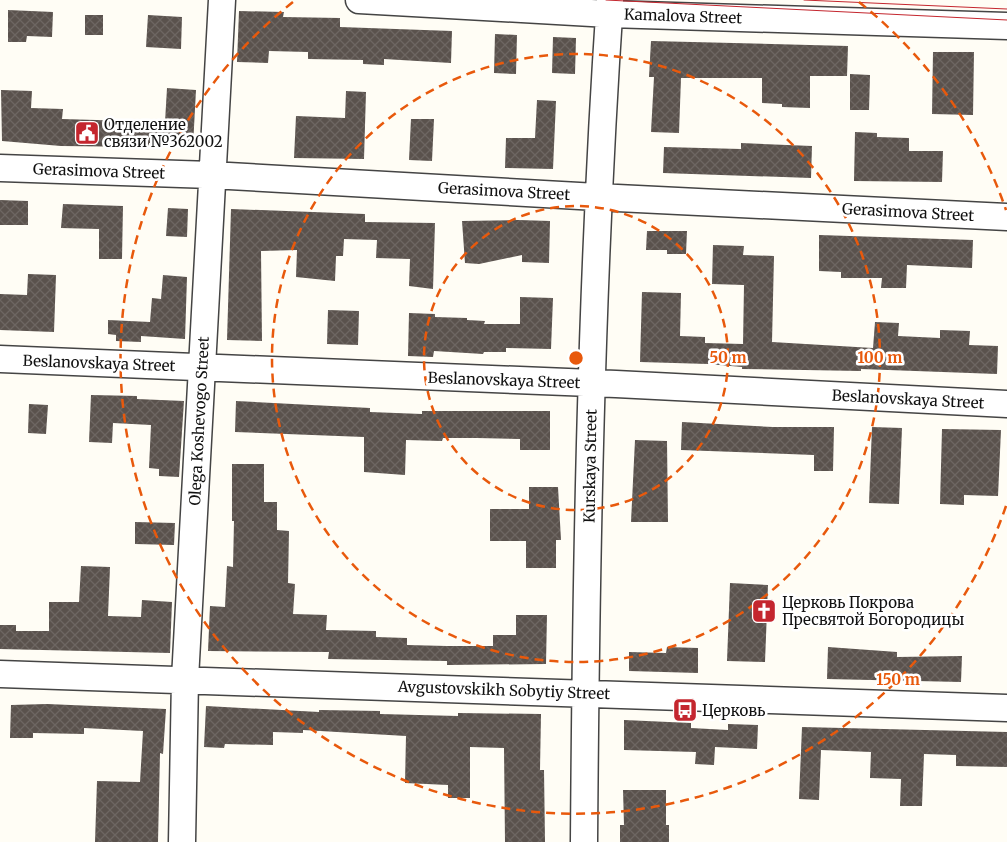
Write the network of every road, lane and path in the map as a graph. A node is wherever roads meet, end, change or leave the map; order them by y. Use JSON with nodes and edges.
{"nodes":[{"id":1,"x":222,"y":0,"type":"edge"},
{"id":2,"x":359,"y":0,"type":"edge"},
{"id":3,"x":610,"y":7,"type":"edge"},
{"id":4,"x":1007,"y":26,"type":"edge"},
{"id":5,"x":0,"y":168,"type":"edge"},
{"id":6,"x":211,"y":175,"type":"junction"},
{"id":7,"x":597,"y":197,"type":"junction"},
{"id":8,"x":1007,"y":217,"type":"edge"},
{"id":9,"x":0,"y":359,"type":"edge"},
{"id":10,"x":201,"y":367,"type":"junction"},
{"id":11,"x":592,"y":383,"type":"junction"},
{"id":12,"x":1007,"y":404,"type":"edge"},
{"id":13,"x":0,"y":674,"type":"edge"},
{"id":14,"x":185,"y":679,"type":"junction"},
{"id":15,"x":585,"y":692,"type":"junction"},
{"id":16,"x":1007,"y":708,"type":"edge"},
{"id":17,"x":182,"y":842,"type":"edge"},
{"id":18,"x":584,"y":842,"type":"edge"}],
"edges":[{"from":1,"to":6,"type":"street","name":"Olega Koshevogo Street"},
{"from":2,"to":3,"type":"street","name":"Kamalova Street"},
{"from":3,"to":4,"type":"street","name":"Kamalova Street"},
{"from":3,"to":7,"type":"street","name":"Kurskaya Street"},
{"from":5,"to":6,"type":"street","name":"Gerasimova Street"},
{"from":6,"to":7,"type":"street","name":"Gerasimova Street"},
{"from":6,"to":10,"type":"street","name":"Olega Koshevogo Street"},
{"from":7,"to":8,"type":"street","name":"Gerasimova Street"},
{"from":7,"to":11,"type":"street","name":"Kurskaya Street"},
{"from":9,"to":10,"type":"street","name":"Beslanovskaya Street"},
{"from":10,"to":11,"type":"street","name":"Beslanovskaya Street"},
{"from":10,"to":14,"type":"street","name":"Olega Koshevogo Street"},
{"from":11,"to":12,"type":"street","name":"Beslanovskaya Street"},
{"from":11,"to":15,"type":"street","name":"Kurskaya Street"},
{"from":13,"to":14,"type":"street","name":"Avgustovskikh Sobytiy Street"},
{"from":14,"to":15,"type":"street","name":"Avgustovskikh Sobytiy Street"},
{"from":14,"to":17,"type":"street","name":"Olega Koshevogo Street"},
{"from":15,"to":16,"type":"street","name":"Avgustovskikh Sobytiy Street"},
{"from":15,"to":18,"type":"street","name":"Kurskaya Street"}]}
